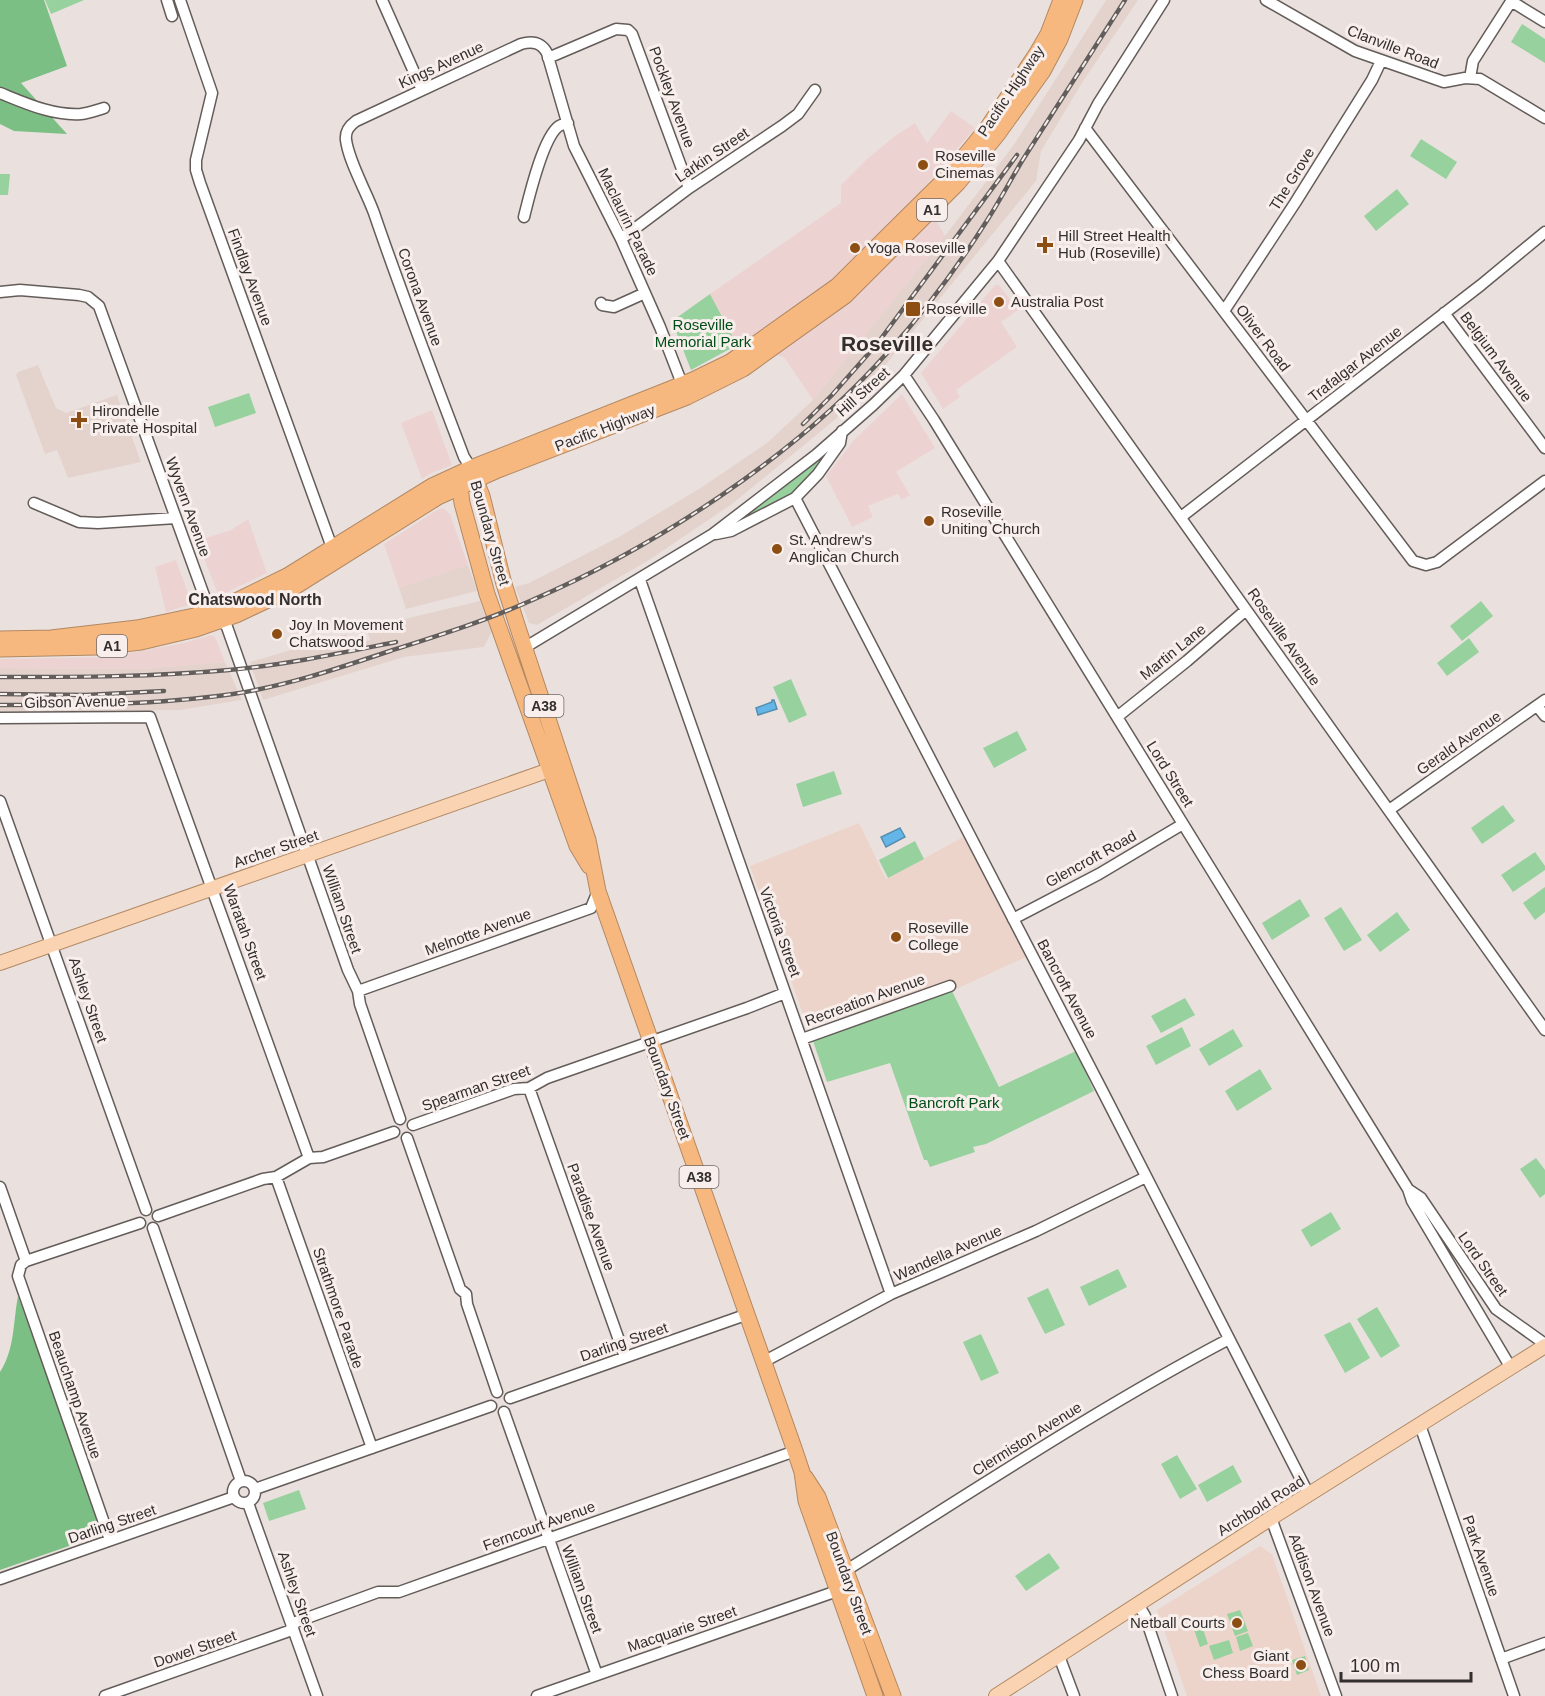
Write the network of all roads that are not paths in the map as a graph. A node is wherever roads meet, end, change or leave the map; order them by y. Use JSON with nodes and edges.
{"nodes":[{"id":1,"x":167,"y":0,"type":"edge"},
{"id":2,"x":180,"y":0,"type":"edge"},
{"id":3,"x":382,"y":0,"type":"edge"},
{"id":4,"x":1061,"y":0,"type":"edge"},
{"id":5,"x":1075,"y":0,"type":"edge"},
{"id":6,"x":1164,"y":0,"type":"edge"},
{"id":7,"x":1266,"y":0,"type":"edge"},
{"id":8,"x":1512,"y":0,"type":"edge"},
{"id":9,"x":1158,"y":5,"type":"edge"},
{"id":10,"x":172,"y":16,"type":"dead end"},
{"id":11,"x":1545,"y":22,"type":"edge"},
{"id":12,"x":549,"y":58,"type":"junction"},
{"id":13,"x":1381,"y":61,"type":"junction"},
{"id":14,"x":1470,"y":78,"type":"junction"},
{"id":15,"x":422,"y":90,"type":"junction"},
{"id":16,"x":815,"y":90,"type":"dead end"},
{"id":17,"x":0,"y":93,"type":"edge"},
{"id":18,"x":104,"y":108,"type":"dead end"},
{"id":19,"x":1545,"y":118,"type":"edge"},
{"id":20,"x":568,"y":123,"type":"junction"},
{"id":21,"x":1085,"y":128,"type":"junction"},
{"id":22,"x":346,"y":135,"type":"joint"},
{"id":23,"x":689,"y":188,"type":"junction"},
{"id":24,"x":524,"y":217,"type":"dead end"},
{"id":25,"x":1545,"y":232,"type":"edge"},
{"id":26,"x":621,"y":239,"type":"junction"},
{"id":27,"x":998,"y":261,"type":"junction"},
{"id":28,"x":0,"y":292,"type":"edge"},
{"id":29,"x":645,"y":293,"type":"junction"},
{"id":30,"x":601,"y":303,"type":"dead end"},
{"id":31,"x":1224,"y":311,"type":"junction"},
{"id":32,"x":1444,"y":313,"type":"junction"},
{"id":33,"x":904,"y":375,"type":"junction"},
{"id":34,"x":685,"y":391,"type":"junction"},
{"id":35,"x":1307,"y":420,"type":"junction"},
{"id":36,"x":842,"y":431,"type":"junction"},
{"id":37,"x":1545,"y":448,"type":"edge"},
{"id":38,"x":473,"y":474,"type":"junction"},
{"id":39,"x":1545,"y":481,"type":"edge"},
{"id":40,"x":460,"y":487,"type":"junction"},
{"id":41,"x":795,"y":498,"type":"junction"},
{"id":42,"x":34,"y":503,"type":"dead end"},
{"id":43,"x":1181,"y":517,"type":"junction"},
{"id":44,"x":176,"y":518,"type":"junction"},
{"id":45,"x":712,"y":534,"type":"junction"},
{"id":46,"x":334,"y":554,"type":"junction"},
{"id":47,"x":640,"y":580,"type":"junction"},
{"id":48,"x":1246,"y":610,"type":"junction"},
{"id":49,"x":217,"y":615,"type":"junction"},
{"id":50,"x":0,"y":639,"type":"edge"},
{"id":51,"x":524,"y":648,"type":"junction"},
{"id":52,"x":0,"y":649,"type":"edge"},
{"id":53,"x":1541,"y":703,"type":"edge"},
{"id":54,"x":1545,"y":716,"type":"edge"},
{"id":55,"x":150,"y":717,"type":"joint"},
{"id":56,"x":1117,"y":717,"type":"junction"},
{"id":57,"x":0,"y":718,"type":"edge"},
{"id":58,"x":557,"y":767,"type":"junction"},
{"id":59,"x":0,"y":801,"type":"edge"},
{"id":60,"x":1389,"y":810,"type":"junction"},
{"id":61,"x":1183,"y":824,"type":"junction"},
{"id":62,"x":308,"y":855,"type":"junction"},
{"id":63,"x":213,"y":888,"type":"junction"},
{"id":64,"x":598,"y":891,"type":"junction"},
{"id":65,"x":1013,"y":919,"type":"junction"},
{"id":66,"x":52,"y":945,"type":"junction"},
{"id":67,"x":0,"y":963,"type":"edge"},
{"id":68,"x":950,"y":986,"type":"dead end"},
{"id":69,"x":358,"y":991,"type":"junction"},
{"id":70,"x":785,"y":993,"type":"junction"},
{"id":71,"x":1545,"y":1030,"type":"edge"},
{"id":72,"x":802,"y":1039,"type":"junction"},
{"id":73,"x":651,"y":1041,"type":"junction"},
{"id":74,"x":529,"y":1088,"type":"junction"},
{"id":75,"x":400,"y":1119,"type":"junction"},
{"id":76,"x":413,"y":1125,"type":"junction"},
{"id":77,"x":394,"y":1132,"type":"junction"},
{"id":78,"x":407,"y":1138,"type":"junction"},
{"id":79,"x":309,"y":1158,"type":"junction"},
{"id":80,"x":276,"y":1177,"type":"junction"},
{"id":81,"x":1146,"y":1177,"type":"junction"},
{"id":82,"x":0,"y":1187,"type":"edge"},
{"id":83,"x":1408,"y":1190,"type":"junction"},
{"id":84,"x":146,"y":1210,"type":"junction"},
{"id":85,"x":158,"y":1216,"type":"junction"},
{"id":86,"x":140,"y":1223,"type":"junction"},
{"id":87,"x":153,"y":1228,"type":"junction"},
{"id":88,"x":26,"y":1261,"type":"junction"},
{"id":89,"x":891,"y":1294,"type":"junction"},
{"id":90,"x":748,"y":1314,"type":"junction"},
{"id":91,"x":1229,"y":1339,"type":"junction"},
{"id":92,"x":1545,"y":1345,"type":"edge"},
{"id":93,"x":625,"y":1357,"type":"junction"},
{"id":94,"x":765,"y":1361,"type":"junction"},
{"id":95,"x":1511,"y":1368,"type":"junction"},
{"id":96,"x":497,"y":1392,"type":"junction"},
{"id":97,"x":510,"y":1398,"type":"junction"},
{"id":98,"x":491,"y":1406,"type":"junction"},
{"id":99,"x":504,"y":1412,"type":"junction"},
{"id":100,"x":1420,"y":1425,"type":"junction"},
{"id":101,"x":372,"y":1448,"type":"junction"},
{"id":102,"x":795,"y":1450,"type":"junction"},
{"id":103,"x":802,"y":1472,"type":"junction"},
{"id":104,"x":241,"y":1481,"type":"junction"},
{"id":105,"x":255,"y":1489,"type":"junction"},
{"id":106,"x":1309,"y":1495,"type":"junction"},
{"id":107,"x":234,"y":1497,"type":"junction"},
{"id":108,"x":248,"y":1503,"type":"junction"},
{"id":109,"x":1271,"y":1518,"type":"junction"},
{"id":110,"x":548,"y":1539,"type":"junction"},
{"id":111,"x":110,"y":1540,"type":"junction"},
{"id":112,"x":845,"y":1571,"type":"junction"},
{"id":113,"x":0,"y":1579,"type":"edge"},
{"id":114,"x":837,"y":1591,"type":"junction"},
{"id":115,"x":1138,"y":1604,"type":"junction"},
{"id":116,"x":293,"y":1626,"type":"junction"},
{"id":117,"x":1545,"y":1643,"type":"edge"},
{"id":118,"x":1059,"y":1656,"type":"junction"},
{"id":119,"x":1501,"y":1659,"type":"junction"},
{"id":120,"x":597,"y":1675,"type":"junction"},
{"id":121,"x":571,"y":1691,"type":"edge"},
{"id":122,"x":105,"y":1696,"type":"edge"},
{"id":123,"x":317,"y":1696,"type":"edge"},
{"id":124,"x":537,"y":1696,"type":"edge"},
{"id":125,"x":875,"y":1696,"type":"edge"},
{"id":126,"x":892,"y":1696,"type":"edge"},
{"id":127,"x":996,"y":1696,"type":"edge"},
{"id":128,"x":1074,"y":1696,"type":"edge"},
{"id":129,"x":1172,"y":1696,"type":"edge"},
{"id":130,"x":1336,"y":1696,"type":"edge"},
{"id":131,"x":1514,"y":1696,"type":"edge"}],
"edges":[{"from":1,"to":10,"type":"street"},
{"from":2,"to":46,"type":"street","name":"Findlay Avenue"},
{"from":3,"to":15,"type":"street"},
{"from":4,"to":34,"type":"highway","name":"Pacific Highway","number":"A1"},
{"from":5,"to":34,"type":"highway","name":"Pacific Highway","number":"A1"},
{"from":6,"to":9,"type":"street","name":"Hill Street"},
{"from":7,"to":13,"type":"street","name":"Clanville Road"},
{"from":8,"to":11,"type":"street"},
{"from":8,"to":14,"type":"street"},
{"from":9,"to":21,"type":"street","name":"Hill Street"},
{"from":12,"to":15,"type":"street","name":"Kings Avenue"},
{"from":12,"to":20,"type":"street","name":"Maclaurin Parade"},
{"from":12,"to":23,"type":"street","name":"Pockley Avenue"},
{"from":13,"to":14,"type":"street","name":"Clanville Road"},
{"from":13,"to":31,"type":"street","name":"The Grove"},
{"from":14,"to":19,"type":"street","name":"Clanville Road"},
{"from":15,"to":22,"type":"street","name":"Kings Avenue"},
{"from":16,"to":23,"type":"street","name":"Larkin Street"},
{"from":17,"to":18,"type":"street"},
{"from":20,"to":24,"type":"street"},
{"from":20,"to":26,"type":"street","name":"Maclaurin Parade"},
{"from":21,"to":27,"type":"street","name":"Hill Street"},
{"from":21,"to":31,"type":"street","name":"Oliver Road"},
{"from":22,"to":38,"type":"street","name":"Corona Avenue"},
{"from":23,"to":26,"type":"street","name":"Larkin Street"},
{"from":25,"to":32,"type":"street","name":"Trafalgar Avenue"},
{"from":26,"to":29,"type":"street","name":"Maclaurin Parade"},
{"from":27,"to":33,"type":"street","name":"Hill Street"},
{"from":27,"to":43,"type":"street","name":"Roseville Avenue"},
{"from":28,"to":44,"type":"street","name":"Wyvern Avenue"},
{"from":29,"to":30,"type":"street"},
{"from":29,"to":34,"type":"street","name":"Maclaurin Parade"},
{"from":31,"to":35,"type":"street","name":"Oliver Road"},
{"from":32,"to":35,"type":"street","name":"Trafalgar Avenue"},
{"from":32,"to":37,"type":"street","name":"Belgium Avenue"},
{"from":33,"to":36,"type":"street","name":"Hill Street"},
{"from":33,"to":56,"type":"street","name":"Lord Street"},
{"from":34,"to":38,"type":"highway","name":"Pacific Highway","number":"A1"},
{"from":35,"to":39,"type":"street","name":"Oliver Road"},
{"from":35,"to":43,"type":"street","name":"Trafalgar Avenue"},
{"from":36,"to":41,"type":"street"},
{"from":36,"to":45,"type":"street","name":"Hill Street"},
{"from":38,"to":40,"type":"highway","name":"Boundary Street"},
{"from":38,"to":46,"type":"highway","name":"Pacific Highway","number":"A1"},
{"from":38,"to":51,"type":"highway","name":"Boundary Street","number":"A38"},
{"from":40,"to":46,"type":"highway","name":"Pacific Highway","number":"A1"},
{"from":40,"to":58,"type":"highway","name":"Boundary Street","number":"A38"},
{"from":41,"to":45,"type":"street"},
{"from":41,"to":65,"type":"street","name":"Bancroft Avenue"},
{"from":42,"to":44,"type":"street"},
{"from":43,"to":48,"type":"street","name":"Roseville Avenue"},
{"from":44,"to":49,"type":"street","name":"Wyvern Avenue"},
{"from":45,"to":47,"type":"street","name":"Hill Street"},
{"from":46,"to":49,"type":"highway","name":"Pacific Highway","number":"A1"},
{"from":47,"to":51,"type":"street","name":"Hill Street"},
{"from":47,"to":70,"type":"street","name":"Victoria Street"},
{"from":48,"to":56,"type":"street","name":"Martin Lane"},
{"from":48,"to":60,"type":"street","name":"Roseville Avenue"},
{"from":49,"to":50,"type":"highway","name":"Pacific Highway","number":"A1"},
{"from":49,"to":52,"type":"highway","name":"Pacific Highway","number":"A1"},
{"from":49,"to":62,"type":"street","name":"William Street"},
{"from":51,"to":58,"type":"highway","name":"Boundary Street","number":"A38"},
{"from":53,"to":54,"type":"street"},
{"from":53,"to":60,"type":"street","name":"Gerald Avenue"},
{"from":55,"to":57,"type":"street","name":"Gibson Avenue"},
{"from":55,"to":63,"type":"street","name":"Waratah Street"},
{"from":56,"to":61,"type":"street","name":"Lord Street"},
{"from":58,"to":62,"type":"main road","name":"Archer Street"},
{"from":58,"to":64,"type":"highway","name":"Boundary Street","number":"A38"},
{"from":59,"to":66,"type":"street","name":"Ashley Street"},
{"from":60,"to":71,"type":"street","name":"Roseville Avenue"},
{"from":61,"to":65,"type":"street","name":"Glencroft Road"},
{"from":61,"to":83,"type":"street","name":"Lord Street"},
{"from":62,"to":63,"type":"main road","name":"Archer Street"},
{"from":62,"to":69,"type":"street","name":"William Street"},
{"from":63,"to":66,"type":"main road","name":"Archer Street"},
{"from":63,"to":79,"type":"street","name":"Waratah Street"},
{"from":64,"to":69,"type":"street","name":"Melnotte Avenue"},
{"from":64,"to":73,"type":"highway","name":"Boundary Street","number":"A38"},
{"from":65,"to":81,"type":"street","name":"Bancroft Avenue"},
{"from":66,"to":67,"type":"main road","name":"Archer Street"},
{"from":66,"to":84,"type":"street","name":"Ashley Street"},
{"from":68,"to":72,"type":"street","name":"Recreation Avenue"},
{"from":69,"to":75,"type":"street","name":"William Street"},
{"from":70,"to":72,"type":"street","name":"Victoria Street"},
{"from":70,"to":73,"type":"street","name":"Spearman Street"},
{"from":72,"to":89,"type":"street","name":"Victoria Street"},
{"from":73,"to":74,"type":"street","name":"Spearman Street"},
{"from":73,"to":90,"type":"highway","name":"Boundary Street","number":"A38"},
{"from":74,"to":76,"type":"street","name":"Spearman Street"},
{"from":74,"to":93,"type":"street","name":"Paradise Avenue"},
{"from":75,"to":76,"type":"street"},
{"from":75,"to":77,"type":"street"},
{"from":76,"to":78,"type":"street"},
{"from":77,"to":78,"type":"street"},
{"from":77,"to":79,"type":"street"},
{"from":78,"to":96,"type":"street"},
{"from":79,"to":80,"type":"street"},
{"from":80,"to":85,"type":"street"},
{"from":80,"to":101,"type":"street","name":"Strathmore Parade"},
{"from":81,"to":89,"type":"street","name":"Wandella Avenue"},
{"from":81,"to":91,"type":"street","name":"Bancroft Avenue"},
{"from":82,"to":88,"type":"street"},
{"from":83,"to":92,"type":"street","name":"Lord Street"},
{"from":83,"to":95,"type":"street","name":"Lord Street"},
{"from":84,"to":85,"type":"street"},
{"from":84,"to":86,"type":"street"},
{"from":85,"to":87,"type":"street"},
{"from":86,"to":87,"type":"street"},
{"from":86,"to":88,"type":"street"},
{"from":87,"to":104,"type":"street"},
{"from":88,"to":111,"type":"street","name":"Beauchamp Avenue"},
{"from":89,"to":94,"type":"street","name":"Wandella Avenue"},
{"from":90,"to":93,"type":"street","name":"Darling Street"},
{"from":90,"to":94,"type":"highway","name":"Boundary Street","number":"A38"},
{"from":91,"to":106,"type":"street","name":"Bancroft Avenue"},
{"from":91,"to":112,"type":"street","name":"Clermiston Avenue"},
{"from":92,"to":95,"type":"main road","name":"Archbold Road"},
{"from":93,"to":97,"type":"street","name":"Darling Street"},
{"from":94,"to":102,"type":"highway","name":"Boundary Street","number":"A38"},
{"from":95,"to":100,"type":"main road","name":"Archbold Road"},
{"from":96,"to":97,"type":"street"},
{"from":96,"to":98,"type":"street"},
{"from":97,"to":99,"type":"street"},
{"from":98,"to":99,"type":"street"},
{"from":98,"to":101,"type":"street"},
{"from":99,"to":110,"type":"street","name":"William Street"},
{"from":100,"to":106,"type":"main road","name":"Archbold Road"},
{"from":100,"to":119,"type":"street","name":"Park Avenue"},
{"from":101,"to":105,"type":"street"},
{"from":102,"to":103,"type":"highway","name":"Boundary Street","number":"A38"},
{"from":102,"to":110,"type":"street","name":"Ferncourt Avenue"},
{"from":103,"to":112,"type":"highway","name":"Boundary Street","number":"A38"},
{"from":103,"to":114,"type":"highway","name":"Boundary Street","number":"A38"},
{"from":104,"to":105,"type":"street"},
{"from":104,"to":107,"type":"street"},
{"from":105,"to":108,"type":"street"},
{"from":106,"to":109,"type":"main road","name":"Archbold Road"},
{"from":107,"to":108,"type":"street"},
{"from":107,"to":111,"type":"street","name":"Darling Street"},
{"from":108,"to":116,"type":"street","name":"Ashley Street"},
{"from":109,"to":115,"type":"main road","name":"Archbold Road"},
{"from":109,"to":130,"type":"street","name":"Addison Avenue"},
{"from":110,"to":116,"type":"street","name":"Ferncourt Avenue"},
{"from":110,"to":120,"type":"street","name":"William Street"},
{"from":111,"to":113,"type":"street","name":"Darling Street"},
{"from":112,"to":126,"type":"highway","name":"Boundary Street","number":"A38"},
{"from":114,"to":120,"type":"street","name":"Macquarie Street"},
{"from":114,"to":125,"type":"highway","name":"Boundary Street","number":"A38"},
{"from":115,"to":118,"type":"main road","name":"Archbold Road"},
{"from":115,"to":129,"type":"street"},
{"from":116,"to":122,"type":"street","name":"Dowel Street"},
{"from":116,"to":123,"type":"street","name":"Ashley Street"},
{"from":117,"to":119,"type":"street"},
{"from":118,"to":127,"type":"main road","name":"Archbold Road"},
{"from":118,"to":128,"type":"street"},
{"from":119,"to":131,"type":"street","name":"Park Avenue"},
{"from":120,"to":121,"type":"street","name":"Macquarie Street"},
{"from":121,"to":124,"type":"street","name":"Macquarie Street"}]}
